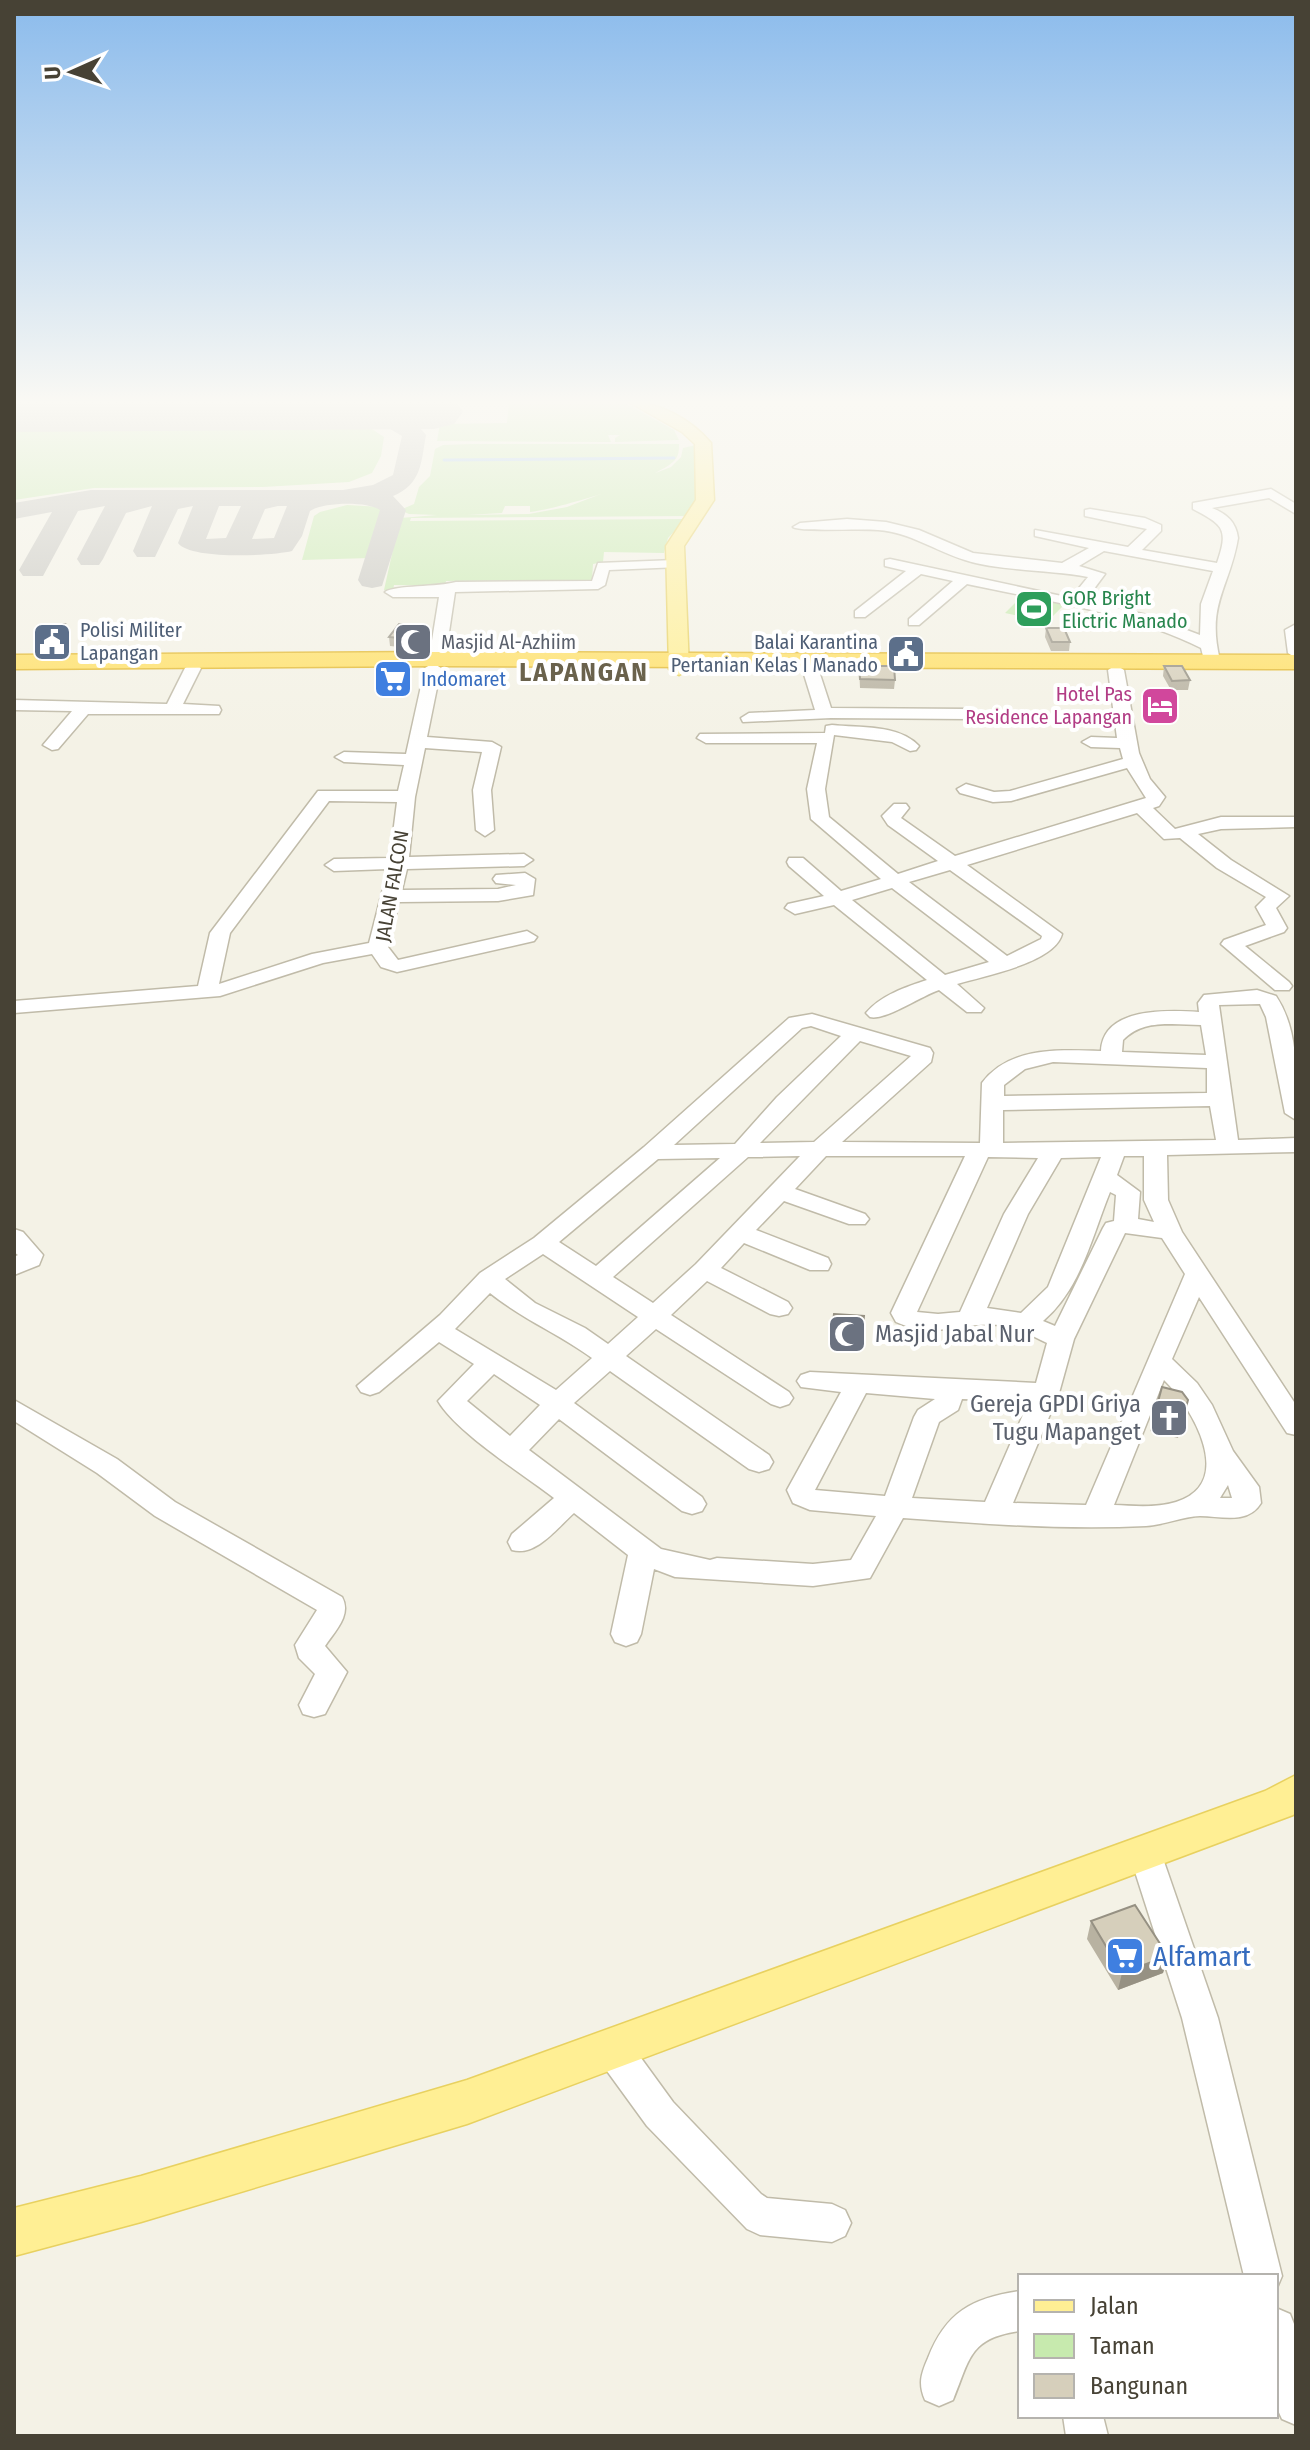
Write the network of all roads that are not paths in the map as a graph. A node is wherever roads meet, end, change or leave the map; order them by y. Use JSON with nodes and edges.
{"nodes":[{"id":1,"x":694,"y":516,"type":"edge"},
{"id":2,"x":1110,"y":516,"type":"edge"},
{"id":3,"x":1214,"y":516,"type":"edge"},
{"id":4,"x":800,"y":527,"type":"dead end"},
{"id":5,"x":1040,"y":533,"type":"dead end"},
{"id":6,"x":1102,"y":546,"type":"junction"},
{"id":7,"x":1133,"y":551,"type":"junction"},
{"id":8,"x":890,"y":563,"type":"dead end"},
{"id":9,"x":675,"y":564,"type":"junction"},
{"id":10,"x":1065,"y":568,"type":"junction"},
{"id":11,"x":1221,"y":568,"type":"junction"},
{"id":12,"x":918,"y":569,"type":"junction"},
{"id":13,"x":964,"y":579,"type":"junction"},
{"id":14,"x":393,"y":592,"type":"dead end"},
{"id":15,"x":448,"y":592,"type":"junction"},
{"id":16,"x":1075,"y":603,"type":"junction"},
{"id":17,"x":860,"y":614,"type":"dead end"},
{"id":18,"x":914,"y":622,"type":"dead end"},
{"id":19,"x":1296,"y":629,"type":"edge"},
{"id":20,"x":1210,"y":653,"type":"junction"},
{"id":21,"x":1296,"y":653,"type":"edge"},
{"id":22,"x":1296,"y":662,"type":"edge"},
{"id":23,"x":435,"y":663,"type":"junction"},
{"id":24,"x":678,"y":664,"type":"junction"},
{"id":25,"x":14,"y":665,"type":"edge"},
{"id":26,"x":912,"y":665,"type":"junction"},
{"id":27,"x":193,"y":668,"type":"junction"},
{"id":28,"x":810,"y":668,"type":"junction"},
{"id":29,"x":1116,"y":670,"type":"junction"},
{"id":30,"x":1296,"y":670,"type":"edge"},
{"id":31,"x":14,"y":705,"type":"edge"},
{"id":32,"x":92,"y":707,"type":"junction"},
{"id":33,"x":172,"y":709,"type":"junction"},
{"id":34,"x":213,"y":710,"type":"dead end"},
{"id":35,"x":970,"y":714,"type":"dead end"},
{"id":36,"x":749,"y":718,"type":"dead end"},
{"id":37,"x":827,"y":724,"type":"junction"},
{"id":38,"x":706,"y":738,"type":"dead end"},
{"id":39,"x":1091,"y":742,"type":"dead end"},
{"id":40,"x":52,"y":745,"type":"dead end"},
{"id":41,"x":910,"y":746,"type":"dead end"},
{"id":42,"x":416,"y":751,"type":"junction"},
{"id":43,"x":1132,"y":752,"type":"junction"},
{"id":44,"x":344,"y":757,"type":"dead end"},
{"id":45,"x":966,"y":789,"type":"dead end"},
{"id":46,"x":406,"y":797,"type":"junction"},
{"id":47,"x":1141,"y":807,"type":"junction"},
{"id":48,"x":900,"y":808,"type":"dead end"},
{"id":49,"x":1296,"y":822,"type":"edge"},
{"id":50,"x":485,"y":830,"type":"dead end"},
{"id":51,"x":1184,"y":832,"type":"junction"},
{"id":52,"x":524,"y":860,"type":"dead end"},
{"id":53,"x":399,"y":862,"type":"junction"},
{"id":54,"x":796,"y":862,"type":"dead end"},
{"id":55,"x":954,"y":863,"type":"junction"},
{"id":56,"x":334,"y":865,"type":"dead end"},
{"id":57,"x":503,"y":879,"type":"dead end"},
{"id":58,"x":895,"y":881,"type":"junction"},
{"id":59,"x":392,"y":896,"type":"junction"},
{"id":60,"x":838,"y":898,"type":"junction"},
{"id":61,"x":795,"y":908,"type":"dead end"},
{"id":62,"x":527,"y":937,"type":"dead end"},
{"id":63,"x":378,"y":947,"type":"junction"},
{"id":64,"x":1005,"y":964,"type":"junction"},
{"id":65,"x":1289,"y":983,"type":"edge"},
{"id":66,"x":944,"y":984,"type":"junction"},
{"id":67,"x":207,"y":991,"type":"junction"},
{"id":68,"x":1261,"y":997,"type":"junction"},
{"id":69,"x":14,"y":1007,"type":"edge"},
{"id":70,"x":974,"y":1008,"type":"dead end"},
{"id":71,"x":877,"y":1013,"type":"dead end"},
{"id":72,"x":1212,"y":1019,"type":"junction"},
{"id":73,"x":856,"y":1033,"type":"junction"},
{"id":74,"x":1111,"y":1058,"type":"junction"},
{"id":75,"x":1218,"y":1062,"type":"junction"},
{"id":76,"x":1220,"y":1099,"type":"junction"},
{"id":77,"x":993,"y":1103,"type":"junction"},
{"id":78,"x":1296,"y":1113,"type":"edge"},
{"id":79,"x":1228,"y":1145,"type":"junction"},
{"id":80,"x":1296,"y":1145,"type":"edge"},
{"id":81,"x":1155,"y":1147,"type":"junction"},
{"id":82,"x":822,"y":1148,"type":"junction"},
{"id":83,"x":1116,"y":1148,"type":"junction"},
{"id":84,"x":742,"y":1149,"type":"junction"},
{"id":85,"x":986,"y":1150,"type":"junction"},
{"id":86,"x":1053,"y":1151,"type":"junction"},
{"id":87,"x":652,"y":1152,"type":"junction"},
{"id":88,"x":1104,"y":1178,"type":"junction"},
{"id":89,"x":779,"y":1191,"type":"junction"},
{"id":90,"x":1128,"y":1192,"type":"junction"},
{"id":91,"x":1156,"y":1200,"type":"junction"},
{"id":92,"x":857,"y":1219,"type":"dead end"},
{"id":93,"x":1126,"y":1225,"type":"junction"},
{"id":94,"x":738,"y":1232,"type":"junction"},
{"id":95,"x":1170,"y":1232,"type":"junction"},
{"id":96,"x":14,"y":1237,"type":"edge"},
{"id":97,"x":543,"y":1243,"type":"junction"},
{"id":98,"x":819,"y":1264,"type":"dead end"},
{"id":99,"x":14,"y":1267,"type":"edge"},
{"id":100,"x":705,"y":1270,"type":"junction"},
{"id":101,"x":1198,"y":1272,"type":"junction"},
{"id":102,"x":597,"y":1278,"type":"junction"},
{"id":103,"x":489,"y":1279,"type":"junction"},
{"id":104,"x":779,"y":1308,"type":"dead end"},
{"id":105,"x":654,"y":1317,"type":"junction"},
{"id":106,"x":970,"y":1318,"type":"junction"},
{"id":107,"x":1025,"y":1323,"type":"junction"},
{"id":108,"x":438,"y":1330,"type":"junction"},
{"id":109,"x":1061,"y":1339,"type":"junction"},
{"id":110,"x":610,"y":1357,"type":"junction"},
{"id":111,"x":1158,"y":1361,"type":"junction"},
{"id":112,"x":494,"y":1364,"type":"junction"},
{"id":113,"x":810,"y":1381,"type":"dead end"},
{"id":114,"x":858,"y":1384,"type":"junction"},
{"id":115,"x":370,"y":1386,"type":"dead end"},
{"id":116,"x":948,"y":1389,"type":"junction"},
{"id":117,"x":1046,"y":1393,"type":"junction"},
{"id":118,"x":780,"y":1398,"type":"dead end"},
{"id":119,"x":556,"y":1405,"type":"junction"},
{"id":120,"x":14,"y":1409,"type":"edge"},
{"id":121,"x":1296,"y":1426,"type":"edge"},
{"id":122,"x":512,"y":1451,"type":"junction"},
{"id":123,"x":759,"y":1462,"type":"dead end"},
{"id":124,"x":574,"y":1497,"type":"junction"},
{"id":125,"x":692,"y":1504,"type":"dead end"},
{"id":126,"x":895,"y":1507,"type":"junction"},
{"id":127,"x":994,"y":1515,"type":"junction"},
{"id":128,"x":1096,"y":1515,"type":"junction"},
{"id":129,"x":522,"y":1542,"type":"dead end"},
{"id":130,"x":643,"y":1551,"type":"junction"},
{"id":131,"x":626,"y":1634,"type":"dead end"},
{"id":132,"x":314,"y":1705,"type":"dead end"},
{"id":133,"x":1296,"y":1792,"type":"edge"},
{"id":134,"x":1145,"y":1853,"type":"junction"},
{"id":135,"x":612,"y":2048,"type":"junction"},
{"id":136,"x":832,"y":2223,"type":"dead end"},
{"id":137,"x":14,"y":2232,"type":"edge"},
{"id":138,"x":1263,"y":2274,"type":"edge"},
{"id":139,"x":1018,"y":2311,"type":"edge"},
{"id":140,"x":1278,"y":2336,"type":"edge"},
{"id":141,"x":939,"y":2386,"type":"dead end"},
{"id":142,"x":1296,"y":2405,"type":"edge"}],
"edges":[{"from":1,"to":9,"type":"main road"},
{"from":2,"to":7,"type":"street"},
{"from":3,"to":11,"type":"street"},
{"from":4,"to":10,"type":"street"},
{"from":5,"to":6,"type":"street"},
{"from":6,"to":7,"type":"street"},
{"from":6,"to":10,"type":"street"},
{"from":7,"to":11,"type":"street"},
{"from":8,"to":12,"type":"street"},
{"from":9,"to":15,"type":"street"},
{"from":9,"to":24,"type":"main road"},
{"from":10,"to":16,"type":"street"},
{"from":11,"to":20,"type":"street"},
{"from":12,"to":13,"type":"street"},
{"from":12,"to":17,"type":"street"},
{"from":13,"to":16,"type":"street"},
{"from":13,"to":18,"type":"street"},
{"from":14,"to":15,"type":"street"},
{"from":15,"to":23,"type":"street","name":"JALAN FALCON"},
{"from":16,"to":20,"type":"street"},
{"from":19,"to":21,"type":"street"},
{"from":20,"to":22,"type":"highway"},
{"from":20,"to":26,"type":"highway"},
{"from":23,"to":24,"type":"highway"},
{"from":23,"to":25,"type":"highway"},
{"from":23,"to":27,"type":"highway"},
{"from":23,"to":42,"type":"street","name":"JALAN FALCON"},
{"from":24,"to":26,"type":"highway"},
{"from":24,"to":28,"type":"highway"},
{"from":25,"to":27,"type":"highway"},
{"from":26,"to":28,"type":"highway"},
{"from":26,"to":29,"type":"highway"},
{"from":27,"to":33,"type":"street"},
{"from":28,"to":37,"type":"street"},
{"from":29,"to":30,"type":"highway"},
{"from":29,"to":43,"type":"street"},
{"from":31,"to":32,"type":"street"},
{"from":32,"to":33,"type":"street"},
{"from":32,"to":40,"type":"street"},
{"from":33,"to":34,"type":"street"},
{"from":35,"to":37,"type":"street"},
{"from":36,"to":37,"type":"street"},
{"from":37,"to":38,"type":"street"},
{"from":37,"to":41,"type":"street"},
{"from":37,"to":58,"type":"street"},
{"from":39,"to":43,"type":"street"},
{"from":42,"to":44,"type":"street"},
{"from":42,"to":46,"type":"street","name":"JALAN FALCON"},
{"from":42,"to":50,"type":"street"},
{"from":43,"to":45,"type":"street"},
{"from":43,"to":47,"type":"street"},
{"from":46,"to":53,"type":"street","name":"JALAN FALCON"},
{"from":46,"to":67,"type":"street"},
{"from":47,"to":51,"type":"street"},
{"from":47,"to":55,"type":"street"},
{"from":48,"to":55,"type":"street"},
{"from":49,"to":51,"type":"street"},
{"from":51,"to":65,"type":"street"},
{"from":52,"to":53,"type":"street"},
{"from":53,"to":56,"type":"street"},
{"from":53,"to":59,"type":"street","name":"JALAN FALCON"},
{"from":54,"to":60,"type":"street"},
{"from":55,"to":58,"type":"street"},
{"from":55,"to":64,"type":"street"},
{"from":57,"to":59,"type":"street"},
{"from":58,"to":60,"type":"street"},
{"from":58,"to":64,"type":"street"},
{"from":59,"to":63,"type":"street","name":"JALAN FALCON"},
{"from":60,"to":61,"type":"street"},
{"from":60,"to":66,"type":"street"},
{"from":62,"to":63,"type":"street","name":"JALAN FALCON"},
{"from":63,"to":67,"type":"street"},
{"from":64,"to":66,"type":"street"},
{"from":65,"to":68,"type":"street"},
{"from":66,"to":70,"type":"street"},
{"from":66,"to":71,"type":"street"},
{"from":67,"to":69,"type":"street"},
{"from":68,"to":72,"type":"street"},
{"from":68,"to":78,"type":"street"},
{"from":72,"to":74,"type":"street"},
{"from":72,"to":75,"type":"street"},
{"from":73,"to":82,"type":"street"},
{"from":73,"to":84,"type":"street"},
{"from":73,"to":87,"type":"street"},
{"from":74,"to":75,"type":"street"},
{"from":74,"to":77,"type":"street"},
{"from":75,"to":76,"type":"street"},
{"from":76,"to":77,"type":"street"},
{"from":76,"to":79,"type":"street"},
{"from":77,"to":85,"type":"street"},
{"from":79,"to":80,"type":"street"},
{"from":79,"to":81,"type":"street"},
{"from":81,"to":83,"type":"street"},
{"from":81,"to":91,"type":"street"},
{"from":82,"to":84,"type":"street"},
{"from":82,"to":85,"type":"street"},
{"from":82,"to":89,"type":"street"},
{"from":83,"to":86,"type":"street"},
{"from":83,"to":88,"type":"street"},
{"from":84,"to":87,"type":"street"},
{"from":84,"to":102,"type":"street"},
{"from":85,"to":86,"type":"street"},
{"from":85,"to":106,"type":"street"},
{"from":86,"to":106,"type":"street"},
{"from":87,"to":97,"type":"street"},
{"from":88,"to":90,"type":"street"},
{"from":88,"to":107,"type":"street"},
{"from":89,"to":92,"type":"street"},
{"from":89,"to":94,"type":"street"},
{"from":90,"to":91,"type":"street"},
{"from":90,"to":93,"type":"street"},
{"from":91,"to":95,"type":"street"},
{"from":93,"to":95,"type":"street"},
{"from":93,"to":109,"type":"street"},
{"from":94,"to":98,"type":"street"},
{"from":94,"to":100,"type":"street"},
{"from":95,"to":101,"type":"street"},
{"from":96,"to":99,"type":"street"},
{"from":97,"to":102,"type":"street"},
{"from":97,"to":103,"type":"street"},
{"from":100,"to":104,"type":"street"},
{"from":100,"to":105,"type":"street"},
{"from":101,"to":111,"type":"street"},
{"from":101,"to":121,"type":"street"},
{"from":102,"to":105,"type":"street"},
{"from":103,"to":108,"type":"street"},
{"from":103,"to":110,"type":"street"},
{"from":105,"to":110,"type":"street"},
{"from":105,"to":118,"type":"street"},
{"from":106,"to":107,"type":"street"},
{"from":107,"to":109,"type":"street"},
{"from":108,"to":112,"type":"street"},
{"from":108,"to":115,"type":"street"},
{"from":109,"to":117,"type":"street"},
{"from":110,"to":119,"type":"street"},
{"from":110,"to":123,"type":"street"},
{"from":111,"to":128,"type":"street"},
{"from":111,"to":128,"type":"street"},
{"from":112,"to":119,"type":"street"},
{"from":112,"to":122,"type":"street"},
{"from":113,"to":114,"type":"street"},
{"from":114,"to":116,"type":"street"},
{"from":114,"to":126,"type":"street"},
{"from":116,"to":117,"type":"street"},
{"from":116,"to":126,"type":"street"},
{"from":117,"to":127,"type":"street"},
{"from":119,"to":122,"type":"street"},
{"from":119,"to":125,"type":"street"},
{"from":120,"to":132,"type":"street"},
{"from":122,"to":124,"type":"street"},
{"from":124,"to":129,"type":"street"},
{"from":124,"to":130,"type":"street"},
{"from":126,"to":127,"type":"street"},
{"from":126,"to":130,"type":"street"},
{"from":127,"to":128,"type":"street"},
{"from":130,"to":131,"type":"street"},
{"from":133,"to":134,"type":"main road"},
{"from":134,"to":135,"type":"main road"},
{"from":134,"to":138,"type":"street"},
{"from":135,"to":136,"type":"street"},
{"from":135,"to":137,"type":"main road"},
{"from":139,"to":141,"type":"street"},
{"from":140,"to":142,"type":"street"}]}
